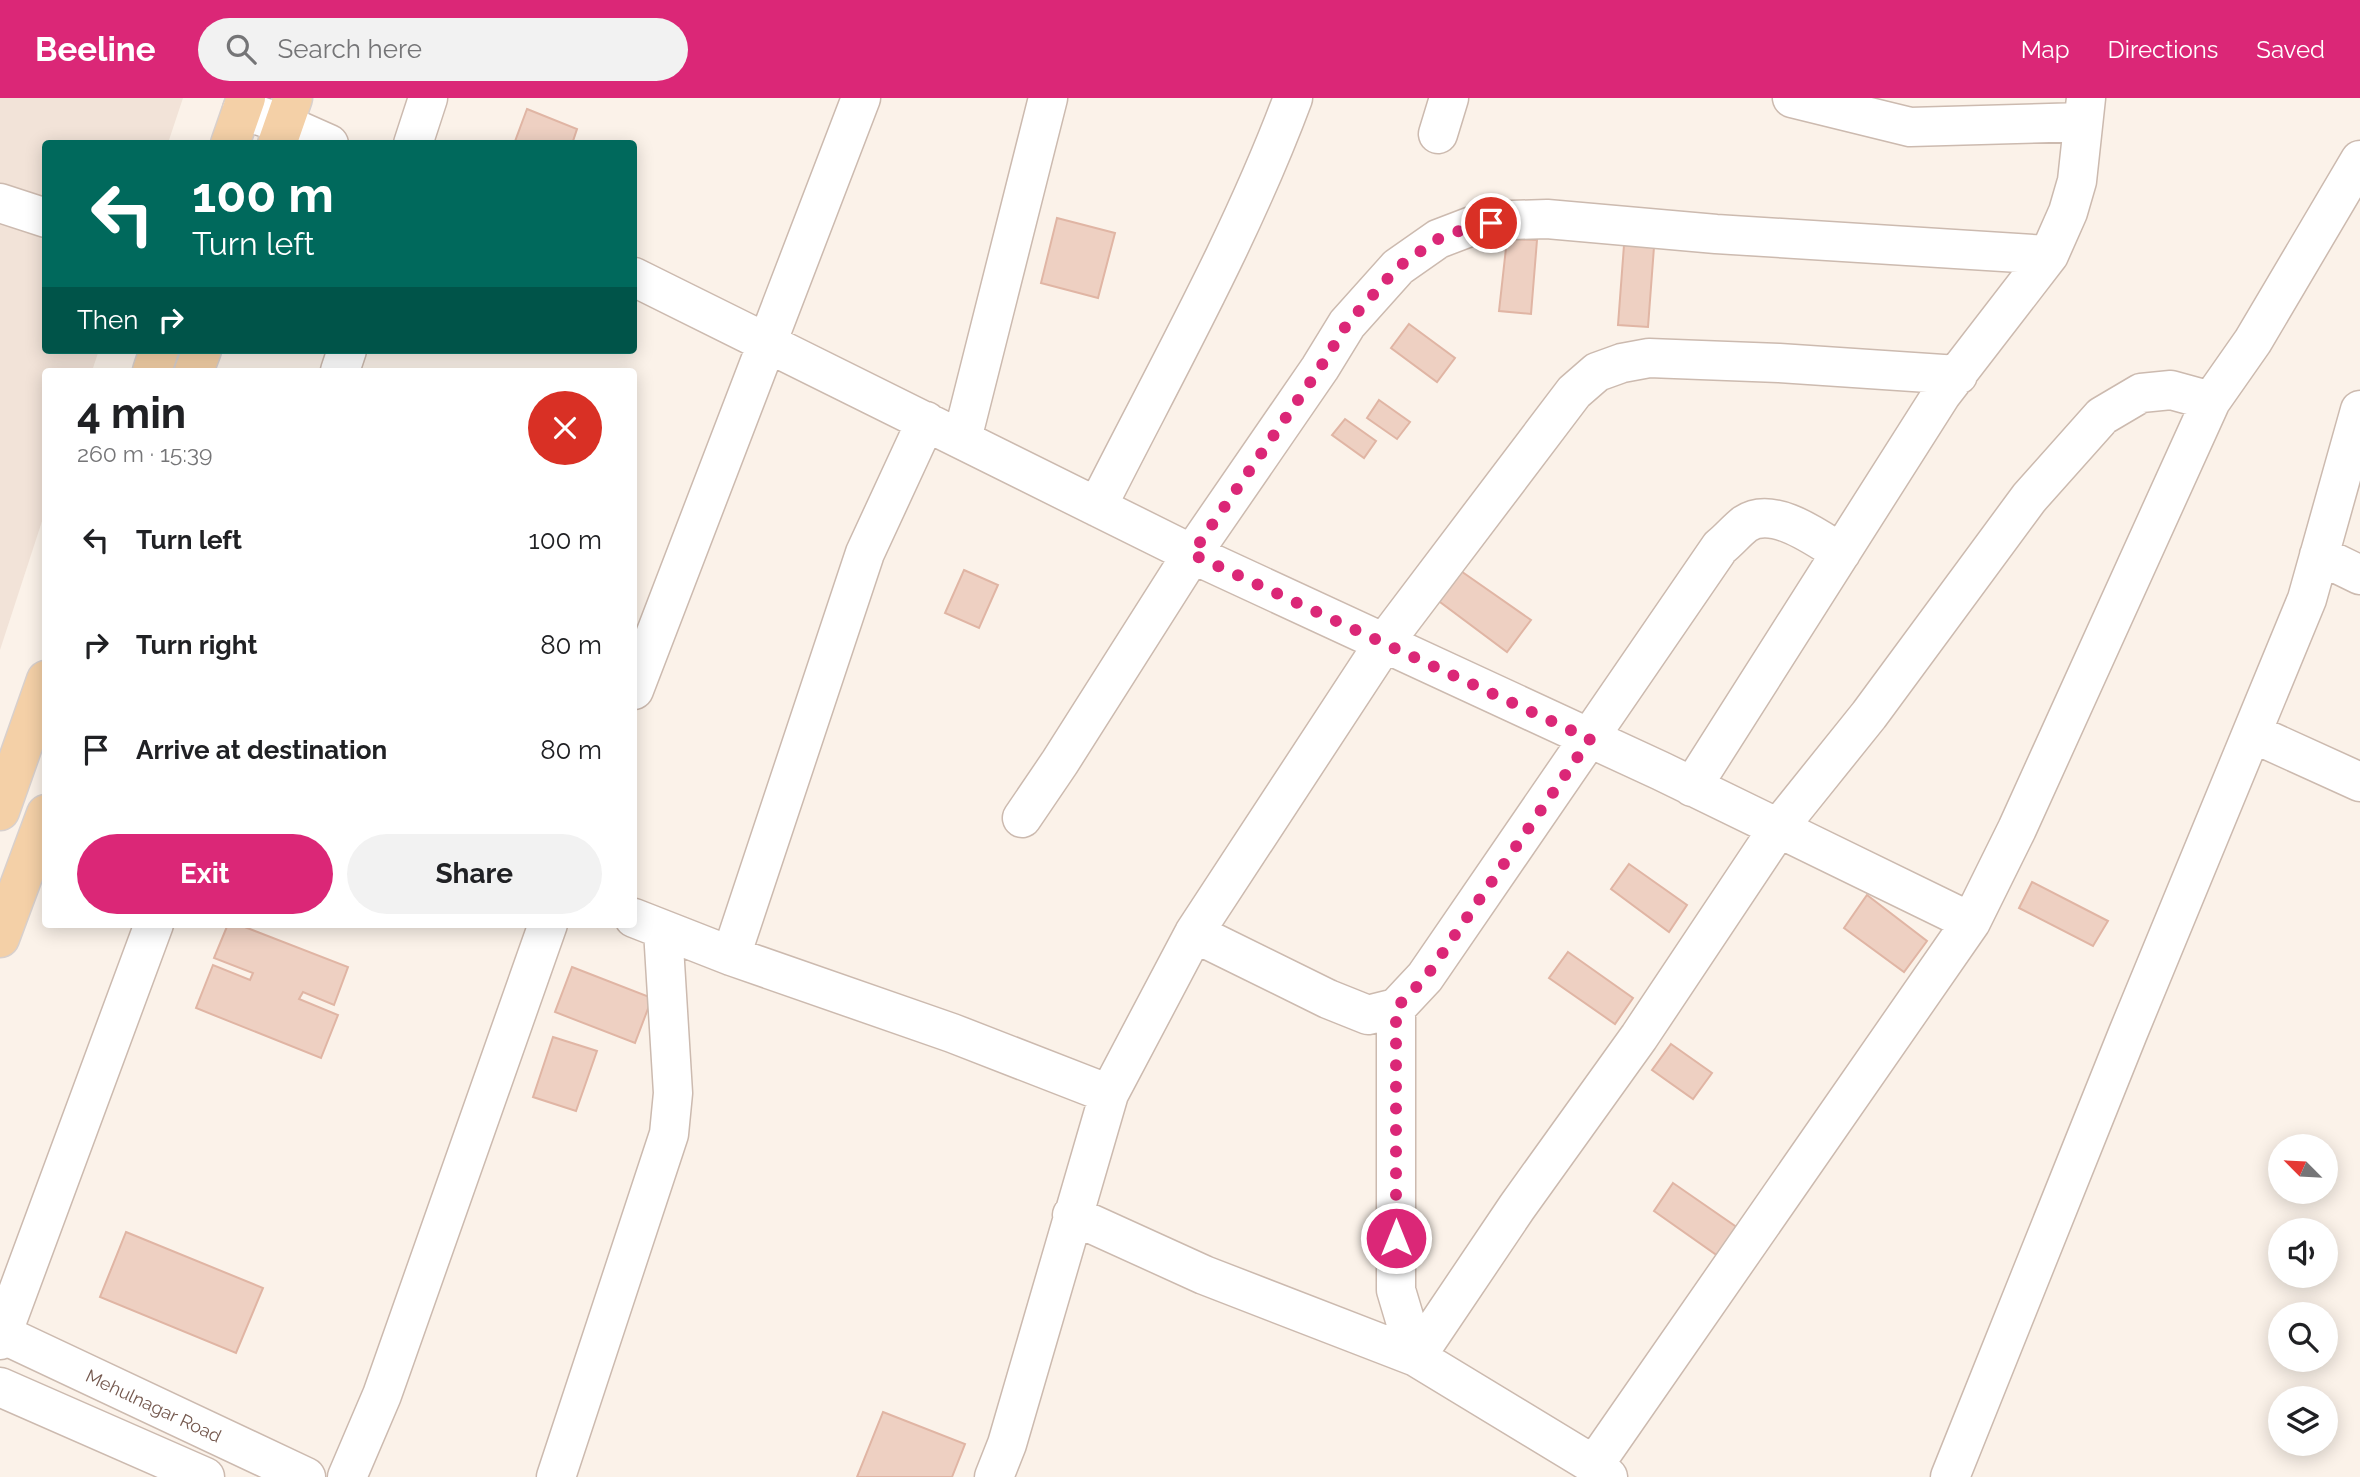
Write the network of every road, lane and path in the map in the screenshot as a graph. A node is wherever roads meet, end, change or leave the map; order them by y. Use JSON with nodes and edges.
{"nodes":[{"id":1,"x":428,"y":98,"type":"edge"},
{"id":2,"x":861,"y":98,"type":"edge"},
{"id":3,"x":1048,"y":98,"type":"edge"},
{"id":4,"x":1293,"y":98,"type":"edge"},
{"id":5,"x":1449,"y":98,"type":"edge"},
{"id":6,"x":1792,"y":98,"type":"edge"},
{"id":7,"x":2084,"y":110,"type":"edge"},
{"id":8,"x":240,"y":117,"type":"edge"},
{"id":9,"x":285,"y":122,"type":"edge"},
{"id":10,"x":1438,"y":134,"type":"dead end"},
{"id":11,"x":321,"y":140,"type":"edge"},
{"id":12,"x":414,"y":140,"type":"edge"},
{"id":13,"x":2360,"y":160,"type":"edge"},
{"id":14,"x":0,"y":203,"type":"edge"},
{"id":15,"x":42,"y":217,"type":"edge"},
{"id":16,"x":2049,"y":255,"type":"junction"},
{"id":17,"x":637,"y":278,"type":"edge"},
{"id":18,"x":766,"y":343,"type":"junction"},
{"id":19,"x":1958,"y":375,"type":"junction"},
{"id":20,"x":2211,"y":401,"type":"junction"},
{"id":21,"x":2360,"y":410,"type":"edge"},
{"id":22,"x":926,"y":421,"type":"junction"},
{"id":23,"x":962,"y":439,"type":"junction"},
{"id":24,"x":1097,"y":506,"type":"junction"},
{"id":25,"x":1841,"y":553,"type":"junction"},
{"id":26,"x":1192,"y":554,"type":"junction"},
{"id":27,"x":2319,"y":555,"type":"junction"},
{"id":28,"x":2360,"y":575,"type":"edge"},
{"id":29,"x":1384,"y":643,"type":"junction"},
{"id":30,"x":637,"y":682,"type":"edge"},
{"id":31,"x":42,"y":690,"type":"edge"},
{"id":32,"x":2252,"y":733,"type":"junction"},
{"id":33,"x":1590,"y":739,"type":"junction"},
{"id":34,"x":2360,"y":782,"type":"edge"},
{"id":35,"x":1692,"y":786,"type":"junction"},
{"id":36,"x":0,"y":811,"type":"edge"},
{"id":37,"x":1022,"y":818,"type":"dead end"},
{"id":38,"x":42,"y":825,"type":"edge"},
{"id":39,"x":1779,"y":827,"type":"junction"},
{"id":40,"x":1972,"y":922,"type":"junction"},
{"id":41,"x":648,"y":924,"type":"edge"},
{"id":42,"x":153,"y":928,"type":"edge"},
{"id":43,"x":547,"y":928,"type":"edge"},
{"id":44,"x":1194,"y":933,"type":"junction"},
{"id":45,"x":0,"y":938,"type":"edge"},
{"id":46,"x":731,"y":956,"type":"junction"},
{"id":47,"x":1396,"y":1008,"type":"junction"},
{"id":48,"x":1109,"y":1094,"type":"junction"},
{"id":49,"x":1072,"y":1215,"type":"junction"},
{"id":50,"x":1,"y":1336,"type":"edge"},
{"id":51,"x":1416,"y":1357,"type":"junction"},
{"id":52,"x":0,"y":1387,"type":"edge"},
{"id":53,"x":1601,"y":1471,"type":"edge"},
{"id":54,"x":186,"y":1473,"type":"edge"},
{"id":55,"x":1962,"y":1473,"type":"edge"},
{"id":56,"x":306,"y":1477,"type":"edge"},
{"id":57,"x":346,"y":1477,"type":"edge"},
{"id":58,"x":556,"y":1477,"type":"edge"},
{"id":59,"x":994,"y":1477,"type":"edge"}],
"edges":[{"from":1,"to":12,"type":"street"},
{"from":2,"to":18,"type":"street"},
{"from":3,"to":23,"type":"street"},
{"from":4,"to":24,"type":"street"},
{"from":5,"to":10,"type":"street"},
{"from":6,"to":7,"type":"street"},
{"from":7,"to":16,"type":"street"},
{"from":8,"to":9,"type":"street"},
{"from":9,"to":11,"type":"street"},
{"from":13,"to":20,"type":"street"},
{"from":14,"to":15,"type":"street"},
{"from":16,"to":19,"type":"street"},
{"from":16,"to":26,"type":"street"},
{"from":17,"to":18,"type":"street"},
{"from":18,"to":22,"type":"street"},
{"from":18,"to":30,"type":"street"},
{"from":19,"to":25,"type":"street"},
{"from":19,"to":29,"type":"street"},
{"from":20,"to":39,"type":"street"},
{"from":20,"to":40,"type":"street"},
{"from":21,"to":27,"type":"street"},
{"from":22,"to":23,"type":"street"},
{"from":22,"to":46,"type":"street"},
{"from":23,"to":24,"type":"street"},
{"from":24,"to":26,"type":"street"},
{"from":25,"to":33,"type":"street"},
{"from":25,"to":35,"type":"street"},
{"from":26,"to":29,"type":"street"},
{"from":26,"to":37,"type":"street"},
{"from":27,"to":28,"type":"street"},
{"from":27,"to":32,"type":"street"},
{"from":29,"to":33,"type":"street"},
{"from":29,"to":44,"type":"street"},
{"from":31,"to":36,"type":"main road"},
{"from":32,"to":34,"type":"street"},
{"from":32,"to":55,"type":"street"},
{"from":33,"to":35,"type":"street"},
{"from":33,"to":47,"type":"street"},
{"from":35,"to":39,"type":"street"},
{"from":38,"to":45,"type":"main road"},
{"from":39,"to":40,"type":"street"},
{"from":39,"to":51,"type":"street"},
{"from":40,"to":53,"type":"street"},
{"from":41,"to":46,"type":"street"},
{"from":41,"to":58,"type":"street"},
{"from":42,"to":50,"type":"street"},
{"from":43,"to":57,"type":"street"},
{"from":44,"to":47,"type":"street"},
{"from":44,"to":48,"type":"street"},
{"from":46,"to":48,"type":"street"},
{"from":47,"to":51,"type":"street"},
{"from":48,"to":49,"type":"street"},
{"from":49,"to":51,"type":"street"},
{"from":49,"to":59,"type":"street"},
{"from":50,"to":56,"type":"street","name":"Mehulnagar Road"},
{"from":51,"to":53,"type":"street"},
{"from":52,"to":54,"type":"street"}]}
